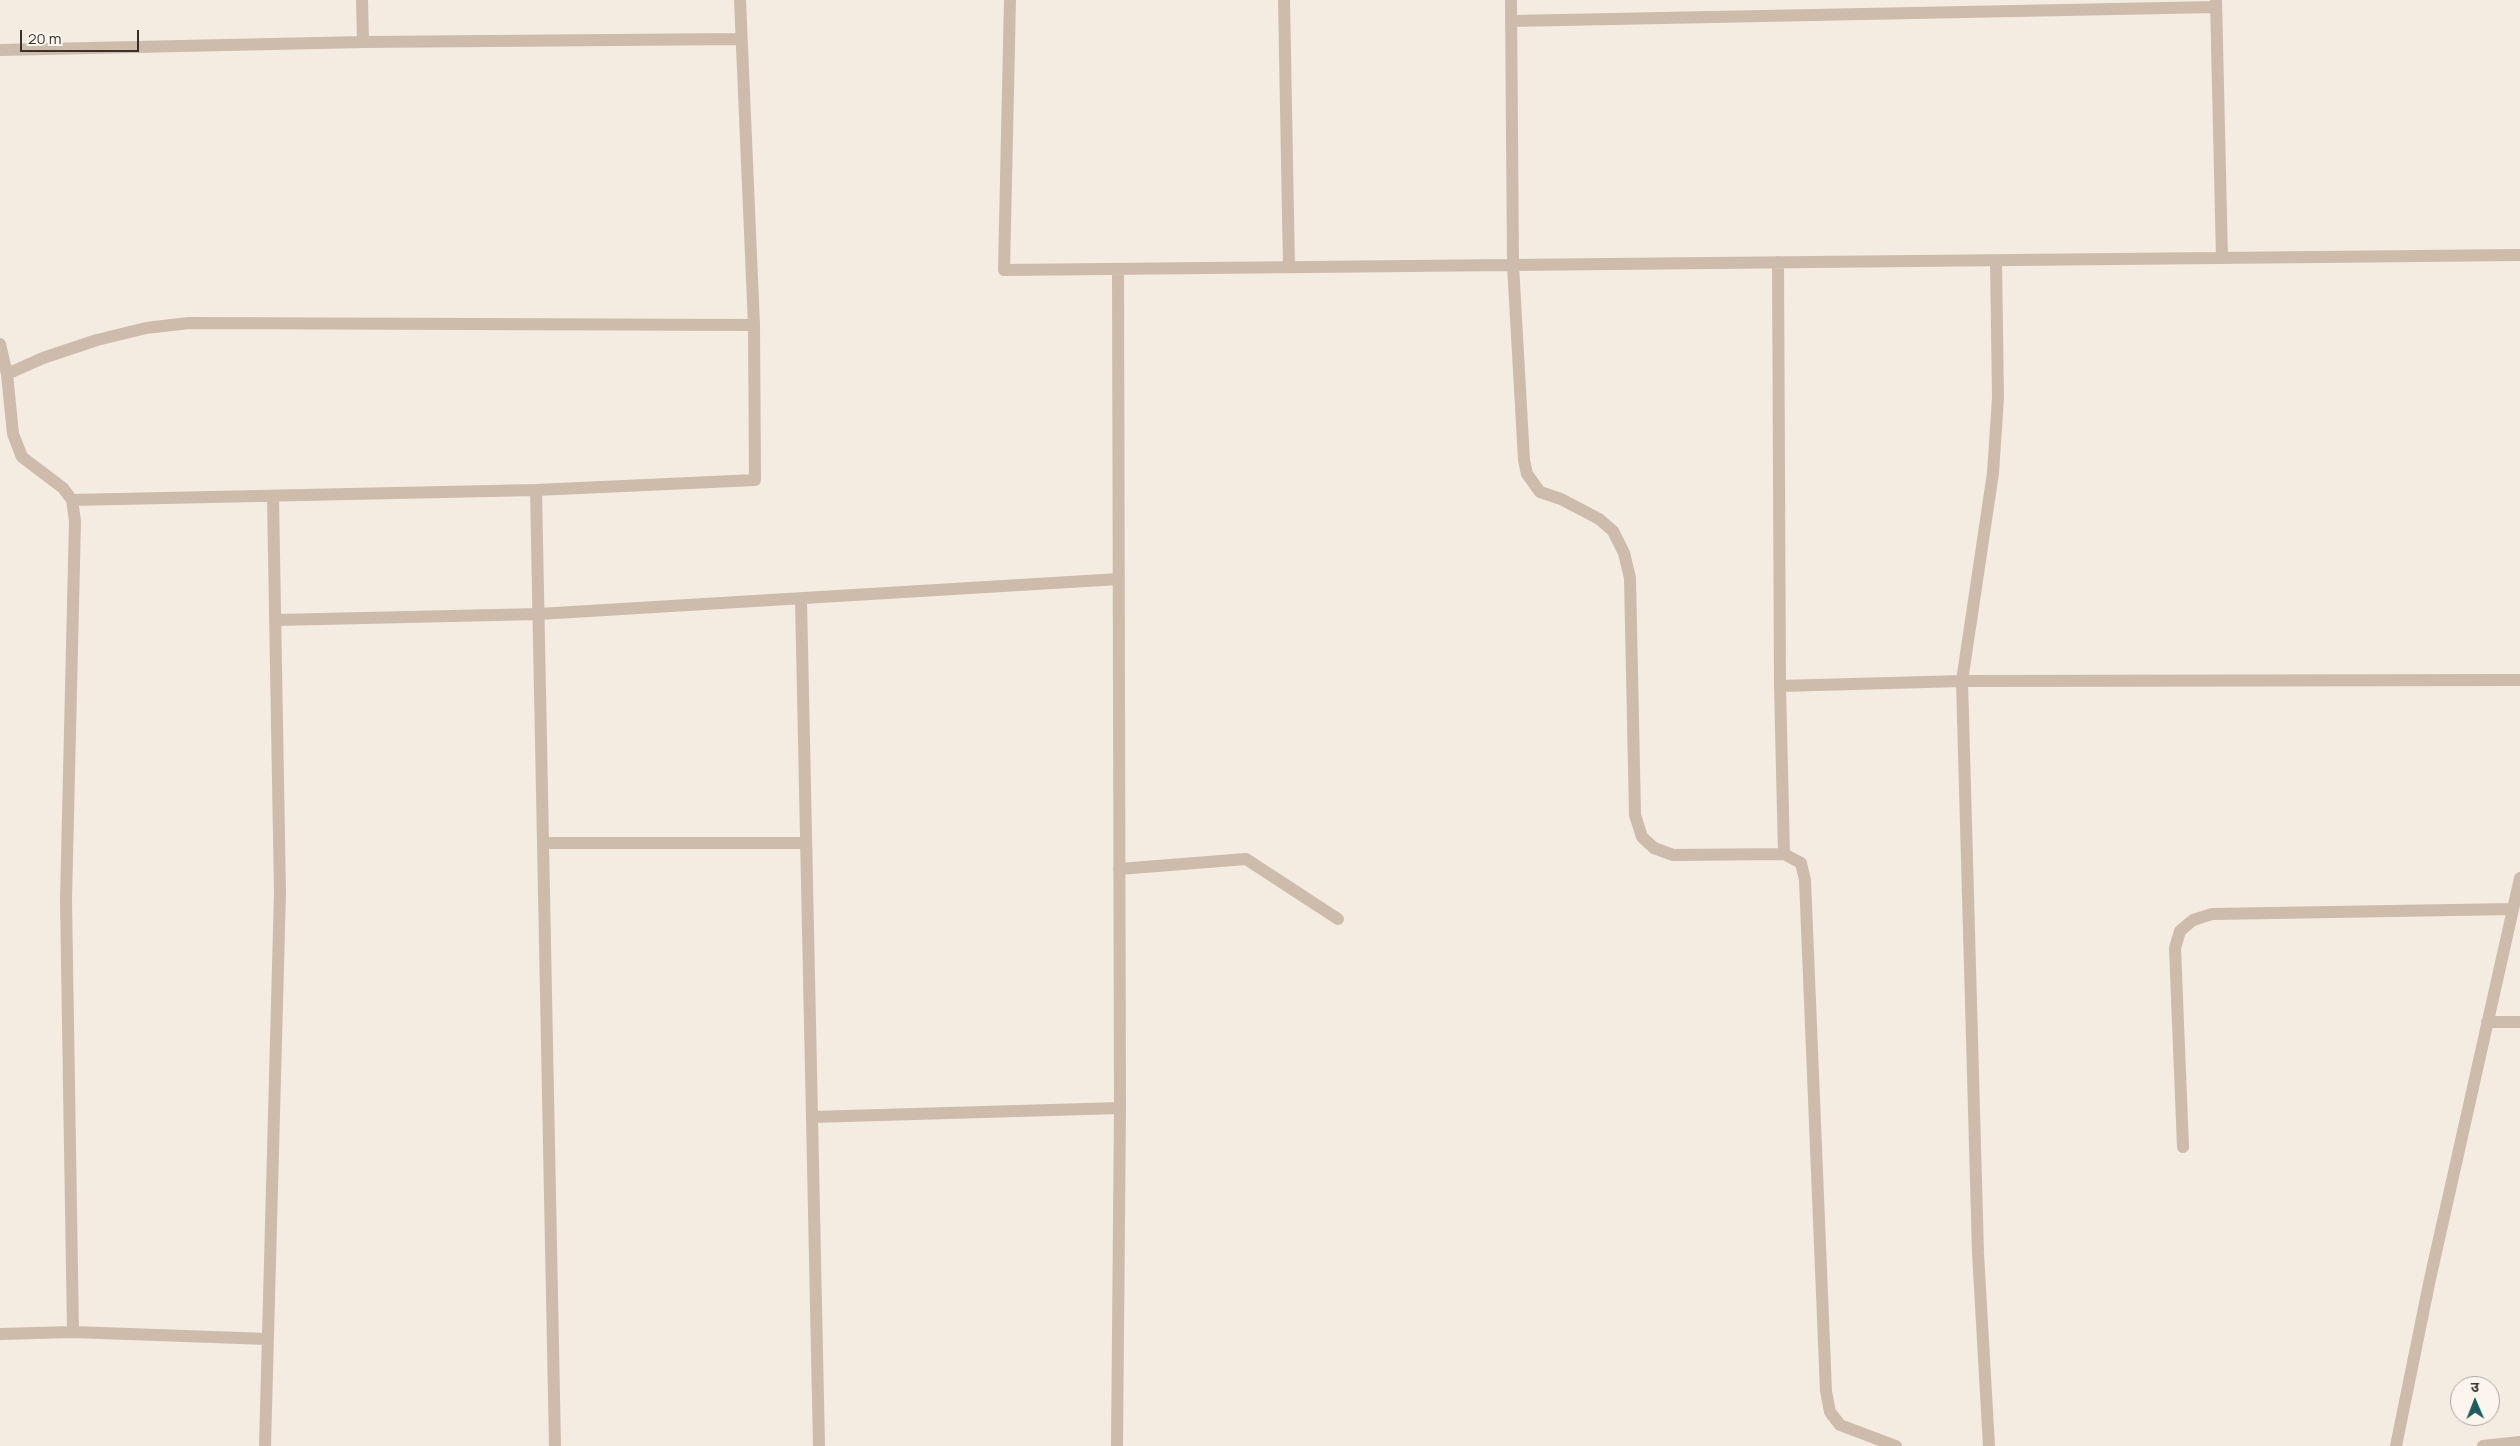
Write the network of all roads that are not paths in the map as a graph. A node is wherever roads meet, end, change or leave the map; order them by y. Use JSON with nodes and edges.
{"nodes":[{"id":1,"x":362,"y":0,"type":"edge"},
{"id":2,"x":740,"y":0,"type":"edge"},
{"id":3,"x":1010,"y":0,"type":"edge"},
{"id":4,"x":1284,"y":0,"type":"edge"},
{"id":5,"x":1511,"y":0,"type":"edge"},
{"id":6,"x":2216,"y":3,"type":"edge"},
{"id":7,"x":1511,"y":21,"type":"junction"},
{"id":8,"x":740,"y":39,"type":"junction"},
{"id":9,"x":363,"y":42,"type":"junction"},
{"id":10,"x":0,"y":50,"type":"edge"},
{"id":11,"x":2520,"y":255,"type":"edge"},
{"id":12,"x":2222,"y":258,"type":"junction"},
{"id":13,"x":1996,"y":261,"type":"junction"},
{"id":14,"x":1778,"y":262,"type":"junction"},
{"id":15,"x":1513,"y":265,"type":"junction"},
{"id":16,"x":1289,"y":267,"type":"junction"},
{"id":17,"x":1118,"y":268,"type":"junction"},
{"id":18,"x":754,"y":325,"type":"junction"},
{"id":19,"x":0,"y":344,"type":"edge"},
{"id":20,"x":7,"y":374,"type":"junction"},
{"id":21,"x":536,"y":490,"type":"junction"},
{"id":22,"x":273,"y":497,"type":"junction"},
{"id":23,"x":72,"y":500,"type":"junction"},
{"id":24,"x":1119,"y":580,"type":"junction"},
{"id":25,"x":801,"y":600,"type":"junction"},
{"id":26,"x":539,"y":614,"type":"junction"},
{"id":27,"x":277,"y":620,"type":"junction"},
{"id":28,"x":1962,"y":680,"type":"junction"},
{"id":29,"x":2520,"y":680,"type":"edge"},
{"id":30,"x":1780,"y":686,"type":"junction"},
{"id":31,"x":543,"y":843,"type":"junction"},
{"id":32,"x":806,"y":843,"type":"junction"},
{"id":33,"x":1784,"y":854,"type":"junction"},
{"id":34,"x":1119,"y":869,"type":"junction"},
{"id":35,"x":2520,"y":878,"type":"edge"},
{"id":36,"x":2513,"y":909,"type":"junction"},
{"id":37,"x":1338,"y":919,"type":"dead end"},
{"id":38,"x":2487,"y":1022,"type":"junction"},
{"id":39,"x":2520,"y":1022,"type":"edge"},
{"id":40,"x":1120,"y":1108,"type":"junction"},
{"id":41,"x":812,"y":1117,"type":"junction"},
{"id":42,"x":2183,"y":1147,"type":"dead end"},
{"id":43,"x":73,"y":1332,"type":"junction"},
{"id":44,"x":0,"y":1334,"type":"edge"},
{"id":45,"x":268,"y":1339,"type":"junction"},
{"id":46,"x":2520,"y":1442,"type":"edge"},
{"id":47,"x":265,"y":1446,"type":"edge"},
{"id":48,"x":555,"y":1446,"type":"edge"},
{"id":49,"x":819,"y":1446,"type":"edge"},
{"id":50,"x":1118,"y":1446,"type":"edge"},
{"id":51,"x":1896,"y":1446,"type":"edge"},
{"id":52,"x":1988,"y":1446,"type":"edge"},
{"id":53,"x":2396,"y":1446,"type":"edge"},
{"id":54,"x":2482,"y":1446,"type":"edge"}],
"edges":[{"from":1,"to":9,"type":"street"},
{"from":2,"to":8,"type":"street"},
{"from":3,"to":17,"type":"street"},
{"from":4,"to":16,"type":"street"},
{"from":5,"to":7,"type":"street"},
{"from":6,"to":7,"type":"street"},
{"from":6,"to":12,"type":"street"},
{"from":7,"to":15,"type":"street"},
{"from":8,"to":9,"type":"street"},
{"from":8,"to":18,"type":"street"},
{"from":9,"to":10,"type":"street"},
{"from":11,"to":12,"type":"street"},
{"from":12,"to":13,"type":"street"},
{"from":13,"to":14,"type":"street"},
{"from":13,"to":28,"type":"street"},
{"from":14,"to":15,"type":"street"},
{"from":14,"to":30,"type":"street"},
{"from":15,"to":16,"type":"street"},
{"from":15,"to":33,"type":"street"},
{"from":16,"to":17,"type":"street"},
{"from":17,"to":24,"type":"street"},
{"from":18,"to":20,"type":"street"},
{"from":18,"to":21,"type":"street"},
{"from":19,"to":20,"type":"street"},
{"from":20,"to":23,"type":"street"},
{"from":21,"to":22,"type":"street"},
{"from":21,"to":26,"type":"street"},
{"from":22,"to":23,"type":"street"},
{"from":22,"to":27,"type":"street"},
{"from":23,"to":43,"type":"street"},
{"from":24,"to":25,"type":"street"},
{"from":24,"to":34,"type":"street"},
{"from":25,"to":26,"type":"street"},
{"from":25,"to":32,"type":"street"},
{"from":26,"to":27,"type":"street"},
{"from":26,"to":31,"type":"street"},
{"from":27,"to":45,"type":"street"},
{"from":28,"to":29,"type":"street"},
{"from":28,"to":30,"type":"street"},
{"from":28,"to":52,"type":"street"},
{"from":30,"to":33,"type":"street"},
{"from":31,"to":32,"type":"street"},
{"from":31,"to":48,"type":"street"},
{"from":32,"to":41,"type":"street"},
{"from":33,"to":51,"type":"street"},
{"from":34,"to":37,"type":"street"},
{"from":34,"to":40,"type":"street"},
{"from":35,"to":36,"type":"street"},
{"from":36,"to":38,"type":"street"},
{"from":36,"to":42,"type":"street"},
{"from":38,"to":39,"type":"street"},
{"from":38,"to":53,"type":"street"},
{"from":40,"to":41,"type":"street"},
{"from":40,"to":50,"type":"street"},
{"from":41,"to":49,"type":"street"},
{"from":43,"to":44,"type":"street"},
{"from":43,"to":45,"type":"street"},
{"from":45,"to":47,"type":"street"},
{"from":46,"to":54,"type":"street"}]}
